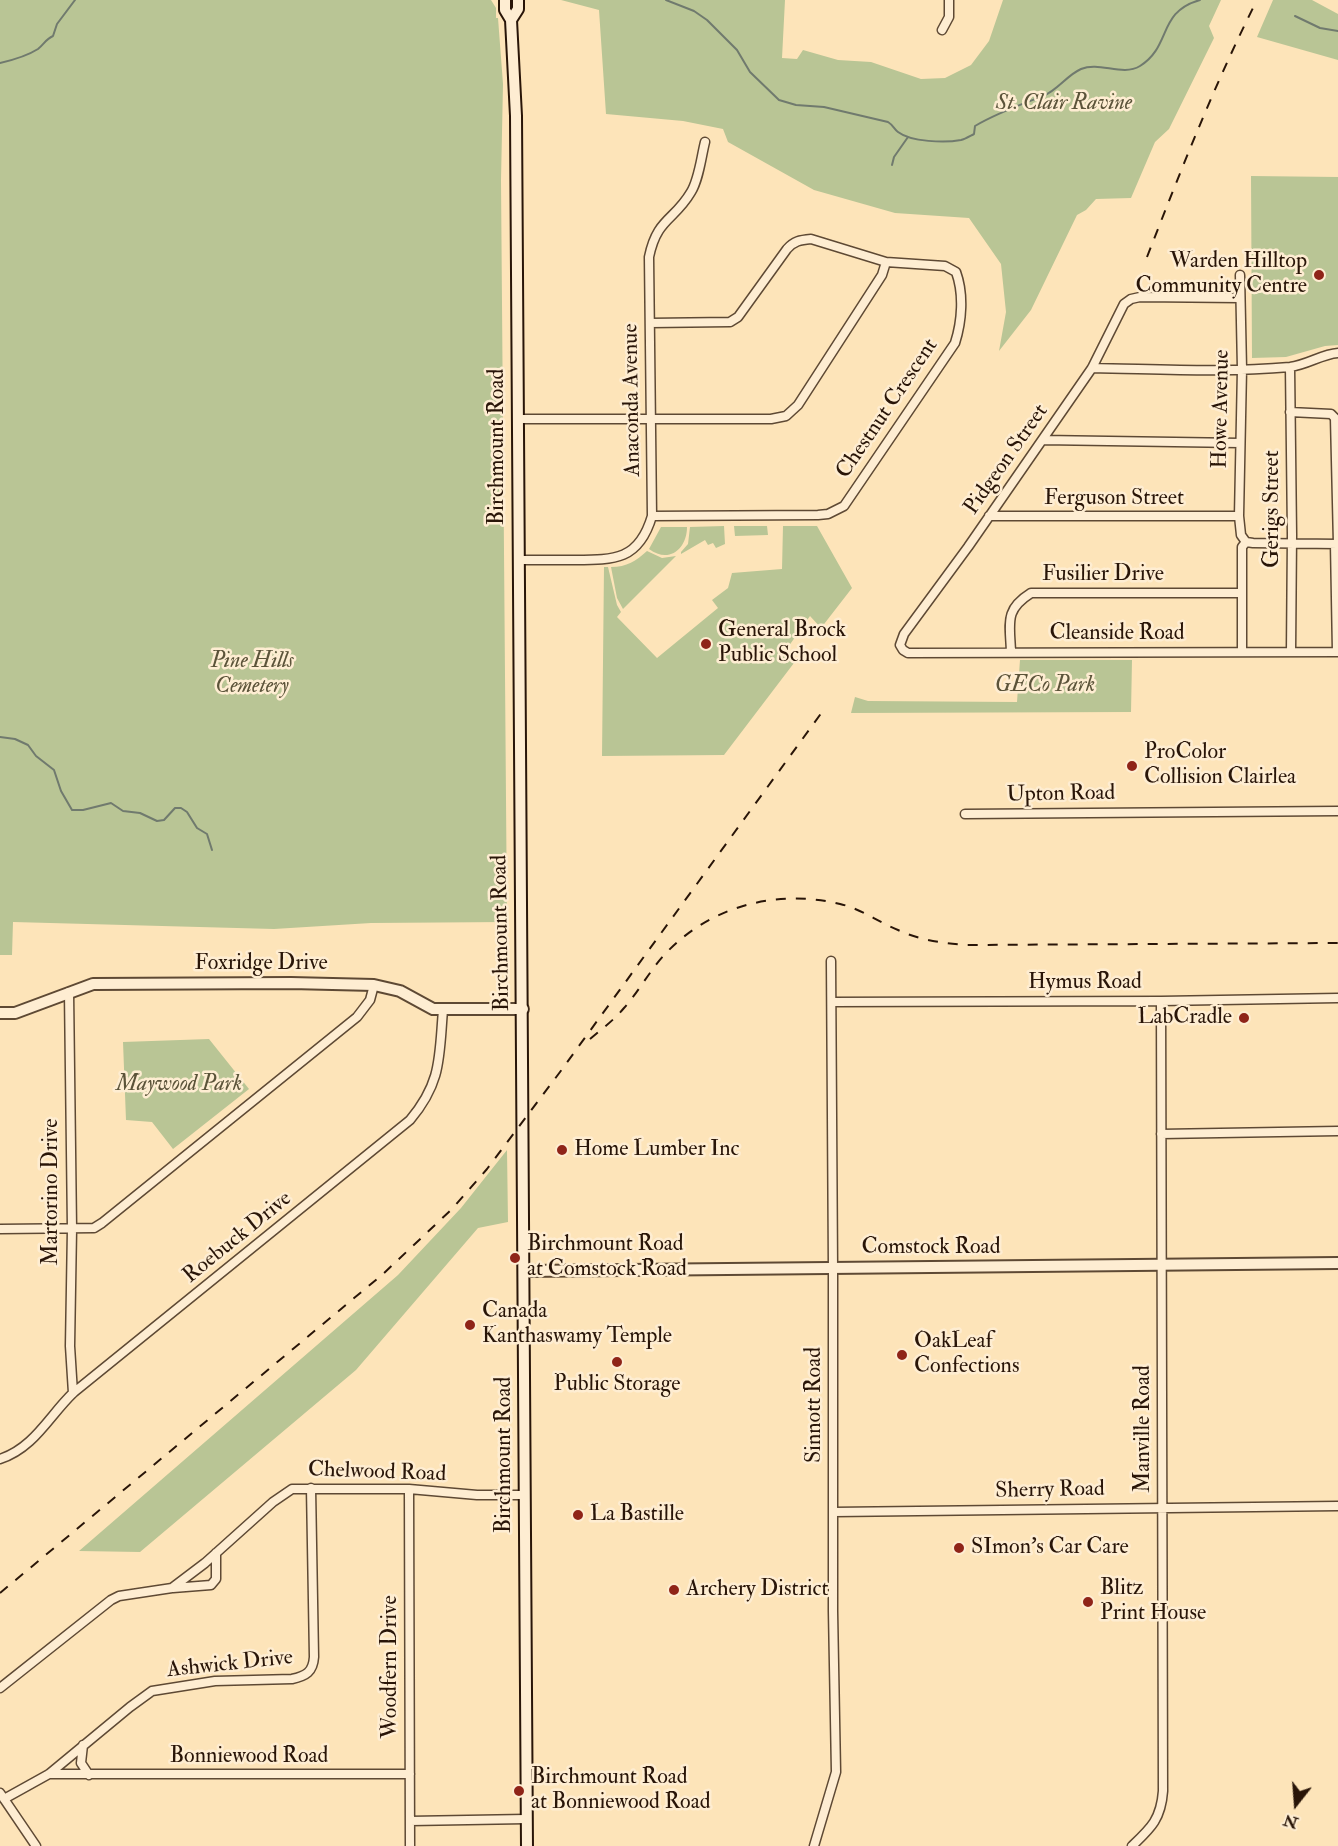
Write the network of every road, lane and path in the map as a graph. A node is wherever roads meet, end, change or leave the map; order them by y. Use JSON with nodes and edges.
{"nodes":[{"id":1,"x":505,"y":0,"type":"edge"},
{"id":2,"x":518,"y":0,"type":"edge"},
{"id":3,"x":949,"y":0,"type":"edge"},
{"id":4,"x":511,"y":20,"type":"junction"},
{"id":5,"x":942,"y":30,"type":"dead end"},
{"id":6,"x":705,"y":142,"type":"dead end"},
{"id":7,"x":886,"y":262,"type":"junction"},
{"id":8,"x":1240,"y":276,"type":"dead end"},
{"id":9,"x":1240,"y":298,"type":"junction"},
{"id":10,"x":650,"y":323,"type":"junction"},
{"id":11,"x":1338,"y":353,"type":"edge"},
{"id":12,"x":1290,"y":367,"type":"junction"},
{"id":13,"x":1092,"y":368,"type":"junction"},
{"id":14,"x":1242,"y":369,"type":"junction"},
{"id":15,"x":1290,"y":412,"type":"junction"},
{"id":16,"x":518,"y":419,"type":"junction"},
{"id":17,"x":650,"y":421,"type":"junction"},
{"id":18,"x":1043,"y":440,"type":"junction"},
{"id":19,"x":1240,"y":444,"type":"junction"},
{"id":20,"x":652,"y":516,"type":"junction"},
{"id":21,"x":989,"y":516,"type":"junction"},
{"id":22,"x":1239,"y":516,"type":"junction"},
{"id":23,"x":1250,"y":543,"type":"junction"},
{"id":24,"x":1291,"y":544,"type":"junction"},
{"id":25,"x":1337,"y":544,"type":"edge"},
{"id":26,"x":518,"y":560,"type":"junction"},
{"id":27,"x":1242,"y":593,"type":"junction"},
{"id":28,"x":900,"y":645,"type":"joint"},
{"id":29,"x":1011,"y":652,"type":"junction"},
{"id":30,"x":1242,"y":652,"type":"junction"},
{"id":31,"x":1291,"y":652,"type":"junction"},
{"id":32,"x":1337,"y":652,"type":"edge"},
{"id":33,"x":1338,"y":811,"type":"edge"},
{"id":34,"x":965,"y":814,"type":"dead end"},
{"id":35,"x":831,"y":961,"type":"dead end"},
{"id":36,"x":374,"y":985,"type":"junction"},
{"id":37,"x":69,"y":992,"type":"junction"},
{"id":38,"x":1338,"y":998,"type":"edge"},
{"id":39,"x":1161,"y":1001,"type":"junction"},
{"id":40,"x":832,"y":1002,"type":"junction"},
{"id":41,"x":523,"y":1009,"type":"junction"},
{"id":42,"x":443,"y":1010,"type":"junction"},
{"id":43,"x":0,"y":1013,"type":"edge"},
{"id":44,"x":1338,"y":1131,"type":"edge"},
{"id":45,"x":1161,"y":1134,"type":"junction"},
{"id":46,"x":0,"y":1229,"type":"edge"},
{"id":47,"x":72,"y":1229,"type":"junction"},
{"id":48,"x":1338,"y":1263,"type":"edge"},
{"id":49,"x":1162,"y":1266,"type":"junction"},
{"id":50,"x":834,"y":1269,"type":"junction"},
{"id":51,"x":524,"y":1271,"type":"junction"},
{"id":52,"x":73,"y":1393,"type":"junction"},
{"id":53,"x":0,"y":1460,"type":"edge"},
{"id":54,"x":311,"y":1488,"type":"junction"},
{"id":55,"x":409,"y":1488,"type":"junction"},
{"id":56,"x":524,"y":1495,"type":"junction"},
{"id":57,"x":1338,"y":1506,"type":"edge"},
{"id":58,"x":1162,"y":1508,"type":"junction"},
{"id":59,"x":834,"y":1512,"type":"junction"},
{"id":60,"x":216,"y":1553,"type":"junction"},
{"id":61,"x":172,"y":1588,"type":"junction"},
{"id":62,"x":0,"y":1688,"type":"edge"},
{"id":63,"x":83,"y":1745,"type":"junction"},
{"id":64,"x":49,"y":1774,"type":"junction"},
{"id":65,"x":410,"y":1774,"type":"junction"},
{"id":66,"x":89,"y":1775,"type":"junction"},
{"id":67,"x":2,"y":1796,"type":"edge"},
{"id":68,"x":526,"y":1819,"type":"junction"},
{"id":69,"x":410,"y":1821,"type":"junction"},
{"id":70,"x":36,"y":1846,"type":"edge"},
{"id":71,"x":410,"y":1846,"type":"edge"},
{"id":72,"x":527,"y":1846,"type":"edge"},
{"id":73,"x":814,"y":1846,"type":"edge"},
{"id":74,"x":1132,"y":1846,"type":"edge"}],
"edges":[{"from":1,"to":4,"type":"main road","name":"Birchmount Road"},
{"from":2,"to":4,"type":"main road","name":"Birchmount Road"},
{"from":3,"to":5,"type":"street"},
{"from":4,"to":16,"type":"main road","name":"Birchmount Road"},
{"from":6,"to":10,"type":"street","name":"Anaconda Avenue"},
{"from":7,"to":10,"type":"street","name":"Chestnut Crescent"},
{"from":7,"to":17,"type":"street"},
{"from":7,"to":20,"type":"street","name":"Chestnut Crescent"},
{"from":8,"to":9,"type":"street","name":"Howe Avenue"},
{"from":9,"to":13,"type":"street","name":"Pidgeon Street"},
{"from":9,"to":14,"type":"street","name":"Howe Avenue"},
{"from":10,"to":17,"type":"street","name":"Anaconda Avenue"},
{"from":11,"to":12,"type":"street"},
{"from":12,"to":14,"type":"street"},
{"from":12,"to":15,"type":"street","name":"Gerigs Street"},
{"from":13,"to":14,"type":"street"},
{"from":13,"to":18,"type":"street","name":"Pidgeon Street"},
{"from":14,"to":19,"type":"street","name":"Howe Avenue"},
{"from":15,"to":24,"type":"street","name":"Gerigs Street"},
{"from":15,"to":25,"type":"street"},
{"from":16,"to":17,"type":"street"},
{"from":16,"to":26,"type":"main road","name":"Birchmount Road"},
{"from":17,"to":20,"type":"street","name":"Anaconda Avenue"},
{"from":18,"to":19,"type":"street"},
{"from":18,"to":21,"type":"street","name":"Pidgeon Street"},
{"from":19,"to":22,"type":"street","name":"Howe Avenue"},
{"from":20,"to":26,"type":"street","name":"Anaconda Avenue"},
{"from":21,"to":22,"type":"street","name":"Ferguson Street"},
{"from":21,"to":28,"type":"street","name":"Pidgeon Street"},
{"from":22,"to":23,"type":"street","name":"Howe Avenue"},
{"from":23,"to":24,"type":"street"},
{"from":23,"to":27,"type":"street","name":"Howe Avenue"},
{"from":24,"to":25,"type":"street"},
{"from":24,"to":31,"type":"street","name":"Gerigs Street"},
{"from":25,"to":32,"type":"street"},
{"from":26,"to":41,"type":"main road","name":"Birchmount Road"},
{"from":27,"to":29,"type":"street","name":"Fusilier Drive"},
{"from":27,"to":30,"type":"street","name":"Howe Avenue"},
{"from":28,"to":29,"type":"street","name":"Cleanside Road"},
{"from":29,"to":30,"type":"street","name":"Cleanside Road"},
{"from":30,"to":31,"type":"street","name":"Cleanside Road"},
{"from":31,"to":32,"type":"street","name":"Cleanside Road"},
{"from":33,"to":34,"type":"street","name":"Upton Road"},
{"from":35,"to":40,"type":"street","name":"Sinnott Road"},
{"from":36,"to":37,"type":"main road","name":"Foxridge Drive"},
{"from":36,"to":42,"type":"main road","name":"Foxridge Drive"},
{"from":36,"to":47,"type":"street"},
{"from":37,"to":43,"type":"main road","name":"Foxridge Drive"},
{"from":37,"to":47,"type":"street","name":"Martorino Drive"},
{"from":38,"to":39,"type":"street","name":"Hymus Road"},
{"from":39,"to":40,"type":"street","name":"Hymus Road"},
{"from":39,"to":45,"type":"street","name":"Manville Road"},
{"from":40,"to":50,"type":"street","name":"Sinnott Road"},
{"from":41,"to":42,"type":"main road","name":"Foxridge Drive"},
{"from":41,"to":51,"type":"main road","name":"Birchmount Road"},
{"from":42,"to":52,"type":"street","name":"Roebuck Drive"},
{"from":44,"to":45,"type":"street"},
{"from":45,"to":49,"type":"street","name":"Manville Road"},
{"from":46,"to":47,"type":"street"},
{"from":47,"to":52,"type":"street","name":"Martorino Drive"},
{"from":48,"to":49,"type":"main road","name":"Comstock Road"},
{"from":49,"to":50,"type":"main road","name":"Comstock Road"},
{"from":49,"to":58,"type":"street","name":"Manville Road"},
{"from":50,"to":51,"type":"main road","name":"Comstock Road"},
{"from":50,"to":59,"type":"street","name":"Sinnott Road"},
{"from":51,"to":56,"type":"main road","name":"Birchmount Road"},
{"from":52,"to":53,"type":"street","name":"Roebuck Drive"},
{"from":54,"to":55,"type":"street","name":"Chelwood Road"},
{"from":54,"to":60,"type":"street","name":"Chelwood Road"},
{"from":54,"to":63,"type":"street","name":"Ashwick Drive"},
{"from":55,"to":56,"type":"street","name":"Chelwood Road"},
{"from":55,"to":65,"type":"street","name":"Woodfern Drive"},
{"from":56,"to":68,"type":"main road","name":"Birchmount Road"},
{"from":57,"to":58,"type":"street","name":"Sherry Road"},
{"from":58,"to":59,"type":"street","name":"Sherry Road"},
{"from":58,"to":74,"type":"street","name":"Manville Road"},
{"from":59,"to":73,"type":"street","name":"Sinnott Road"},
{"from":60,"to":61,"type":"street","name":"Chelwood Road"},
{"from":60,"to":61,"type":"street","name":"Chelwood Road"},
{"from":61,"to":62,"type":"street","name":"Chelwood Road"},
{"from":63,"to":64,"type":"street","name":"Ashwick Drive"},
{"from":63,"to":66,"type":"street"},
{"from":64,"to":66,"type":"street","name":"Bonniewood Road"},
{"from":64,"to":67,"type":"street","name":"Ashwick Drive"},
{"from":65,"to":66,"type":"street","name":"Bonniewood Road"},
{"from":65,"to":69,"type":"street","name":"Woodfern Drive"},
{"from":67,"to":70,"type":"street"},
{"from":68,"to":69,"type":"street"},
{"from":68,"to":72,"type":"main road","name":"Birchmount Road"},
{"from":69,"to":71,"type":"street","name":"Woodfern Drive"}]}
